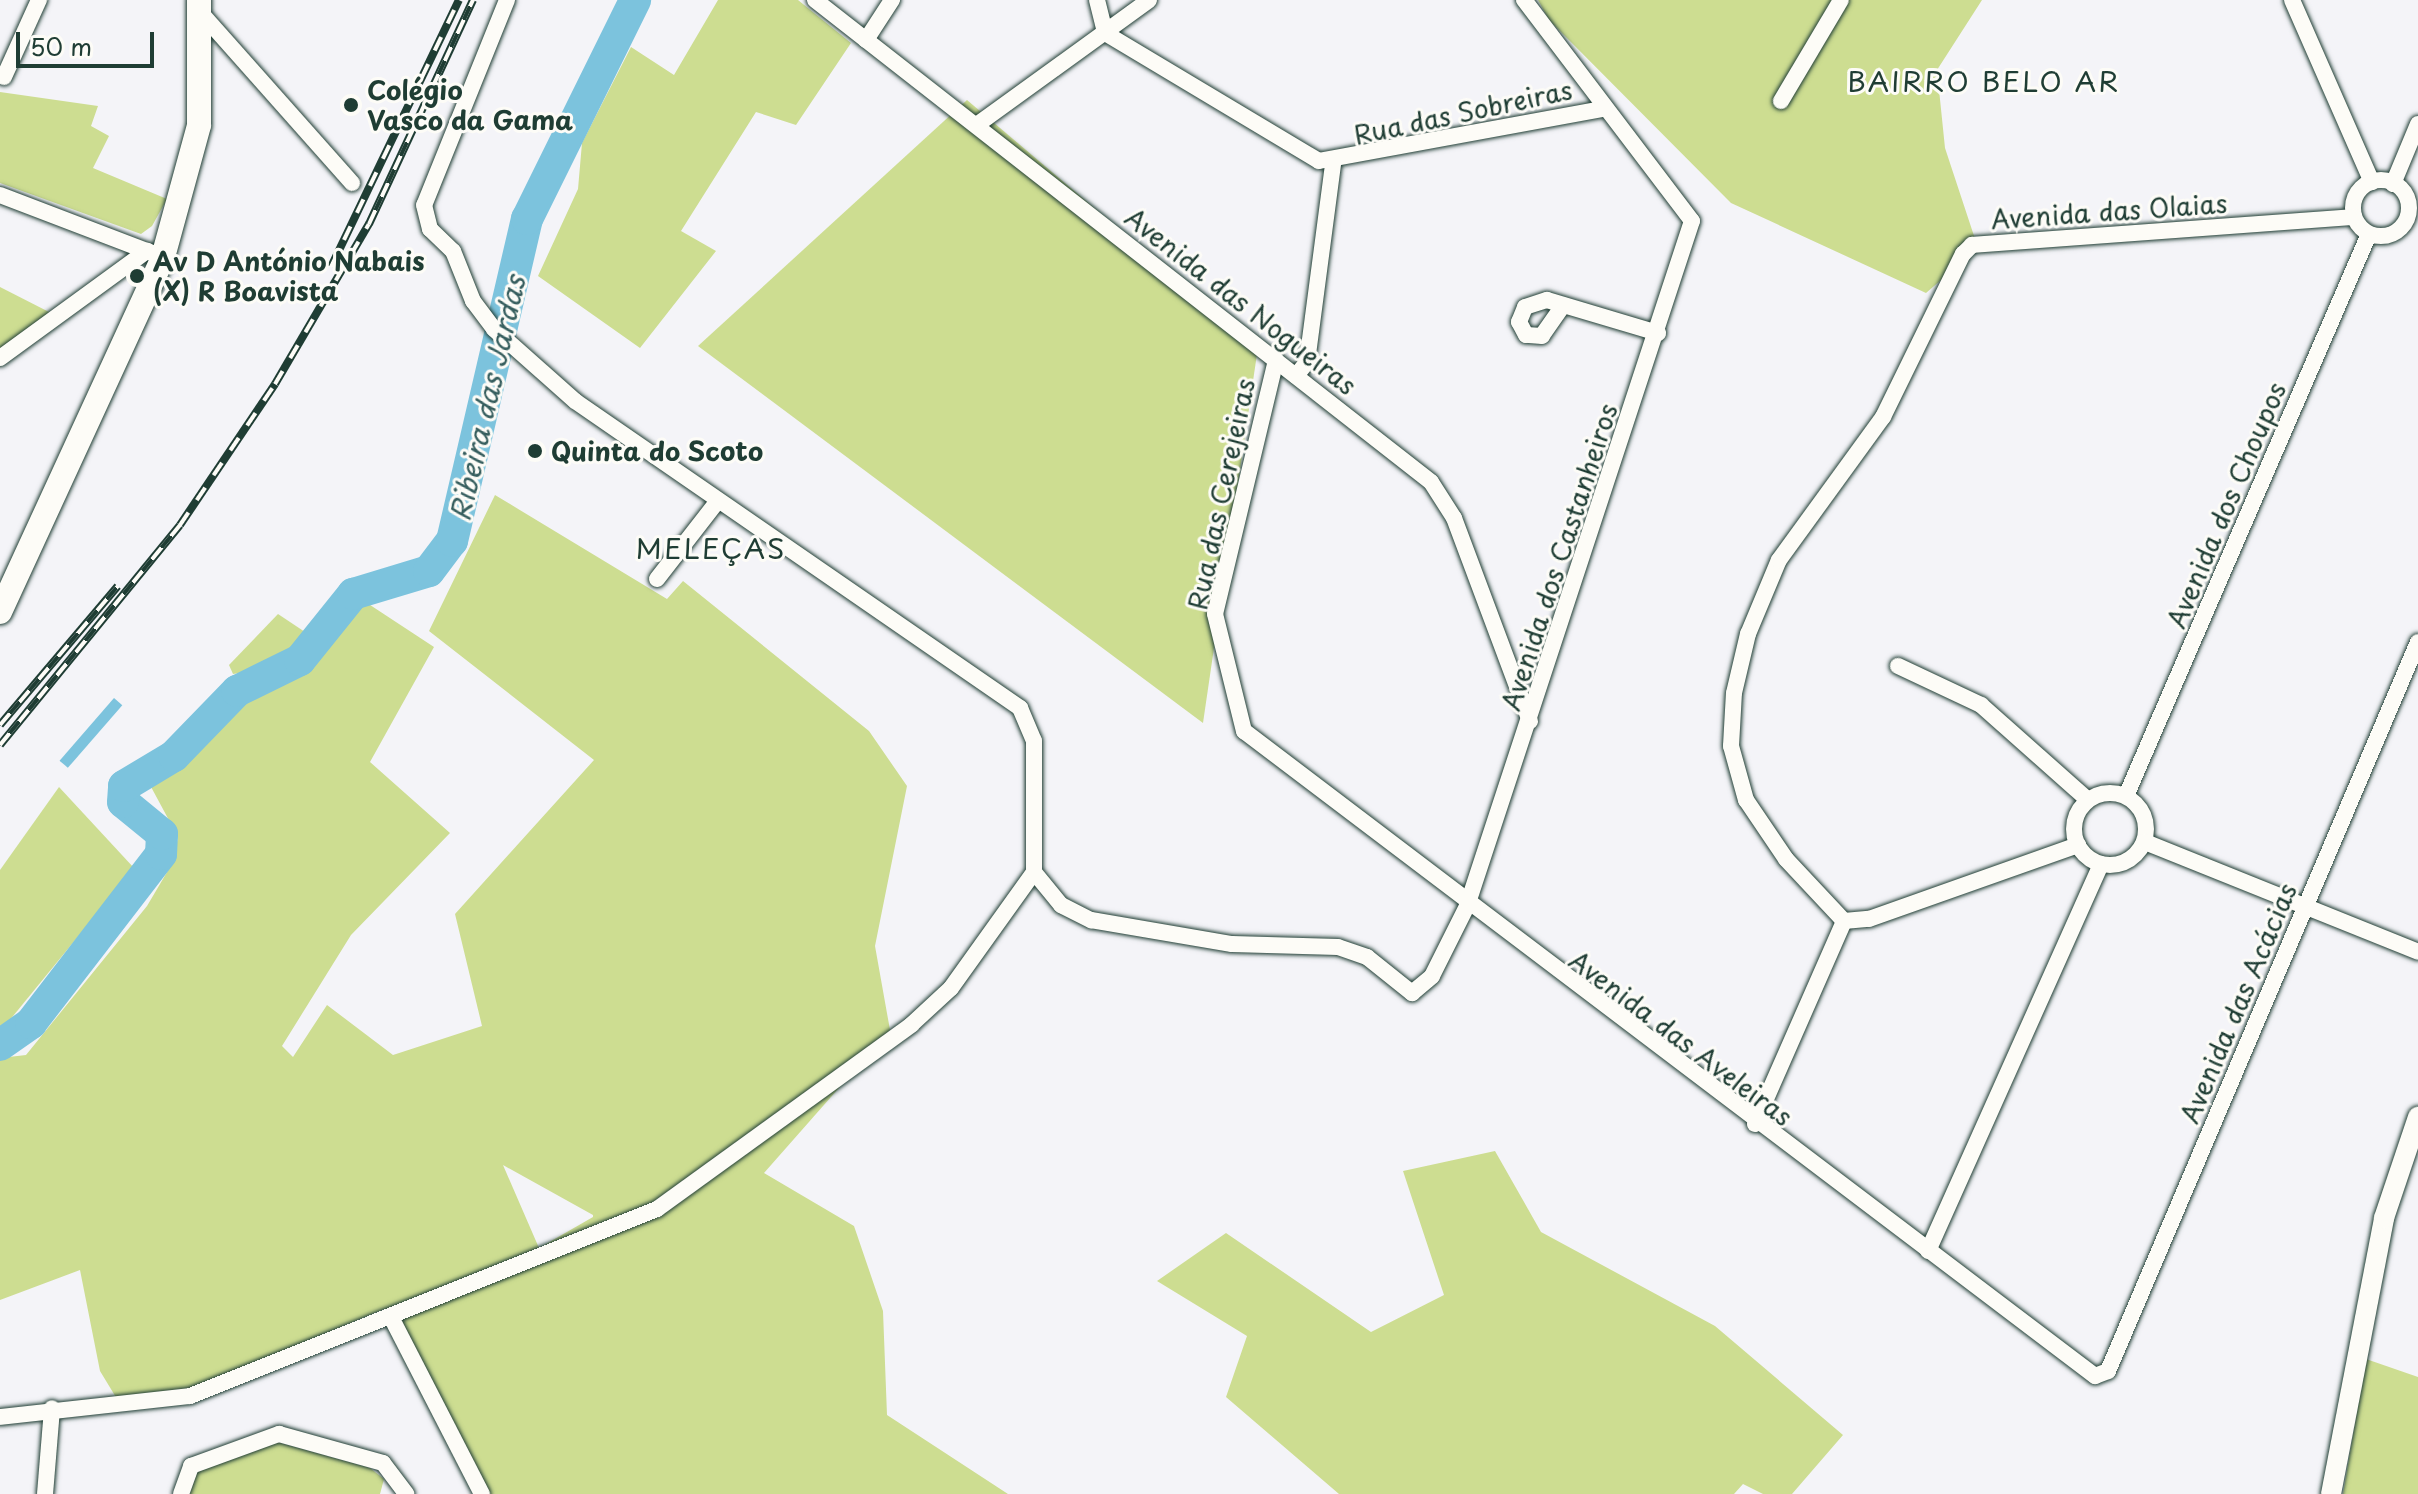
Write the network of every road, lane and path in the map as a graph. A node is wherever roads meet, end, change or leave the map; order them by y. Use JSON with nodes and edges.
{"nodes":[{"id":1,"x":39,"y":0,"type":"edge"},
{"id":2,"x":507,"y":0,"type":"edge"},
{"id":3,"x":815,"y":0,"type":"edge"},
{"id":4,"x":892,"y":0,"type":"edge"},
{"id":5,"x":1097,"y":0,"type":"edge"},
{"id":6,"x":1149,"y":0,"type":"edge"},
{"id":7,"x":1524,"y":0,"type":"edge"},
{"id":8,"x":1841,"y":0,"type":"edge"},
{"id":9,"x":2292,"y":0,"type":"edge"},
{"id":10,"x":201,"y":7,"type":"edge"},
{"id":11,"x":1105,"y":33,"type":"junction"},
{"id":12,"x":866,"y":40,"type":"junction"},
{"id":13,"x":4,"y":77,"type":"dead end"},
{"id":14,"x":1781,"y":101,"type":"dead end"},
{"id":15,"x":1603,"y":109,"type":"junction"},
{"id":16,"x":978,"y":124,"type":"junction"},
{"id":17,"x":2418,"y":124,"type":"edge"},
{"id":18,"x":1333,"y":164,"type":"junction"},
{"id":19,"x":2372,"y":182,"type":"junction"},
{"id":20,"x":352,"y":183,"type":"dead end"},
{"id":21,"x":2393,"y":184,"type":"junction"},
{"id":22,"x":0,"y":195,"type":"edge"},
{"id":23,"x":2354,"y":217,"type":"junction"},
{"id":24,"x":2412,"y":221,"type":"edge"},
{"id":25,"x":2369,"y":234,"type":"junction"},
{"id":26,"x":155,"y":254,"type":"junction"},
{"id":27,"x":1562,"y":307,"type":"dead end"},
{"id":28,"x":1658,"y":333,"type":"junction"},
{"id":29,"x":0,"y":358,"type":"edge"},
{"id":30,"x":1276,"y":360,"type":"junction"},
{"id":31,"x":1296,"y":376,"type":"junction"},
{"id":32,"x":717,"y":502,"type":"junction"},
{"id":33,"x":657,"y":579,"type":"dead end"},
{"id":34,"x":0,"y":612,"type":"edge"},
{"id":35,"x":2418,"y":642,"type":"edge"},
{"id":36,"x":1898,"y":666,"type":"dead end"},
{"id":37,"x":1530,"y":721,"type":"junction"},
{"id":38,"x":1244,"y":731,"type":"joint"},
{"id":39,"x":2126,"y":796,"type":"junction"},
{"id":40,"x":2088,"y":800,"type":"junction"},
{"id":41,"x":2145,"y":842,"type":"junction"},
{"id":42,"x":2078,"y":845,"type":"junction"},
{"id":43,"x":2101,"y":864,"type":"junction"},
{"id":44,"x":1034,"y":872,"type":"junction"},
{"id":45,"x":1467,"y":906,"type":"junction"},
{"id":46,"x":2305,"y":906,"type":"junction"},
{"id":47,"x":1844,"y":921,"type":"junction"},
{"id":48,"x":2418,"y":952,"type":"edge"},
{"id":49,"x":2418,"y":1117,"type":"edge"},
{"id":50,"x":1755,"y":1124,"type":"junction"},
{"id":51,"x":1928,"y":1251,"type":"junction"},
{"id":52,"x":391,"y":1317,"type":"junction"},
{"id":53,"x":2095,"y":1376,"type":"joint"},
{"id":54,"x":52,"y":1408,"type":"junction"},
{"id":55,"x":0,"y":1417,"type":"edge"},
{"id":56,"x":45,"y":1494,"type":"edge"},
{"id":57,"x":181,"y":1494,"type":"edge"},
{"id":58,"x":406,"y":1494,"type":"edge"},
{"id":59,"x":482,"y":1494,"type":"edge"},
{"id":60,"x":2331,"y":1494,"type":"edge"}],
"edges":[{"from":1,"to":13,"type":"street"},
{"from":2,"to":32,"type":"street"},
{"from":3,"to":12,"type":"street","name":"Avenida das Nogueiras"},
{"from":4,"to":12,"type":"street"},
{"from":5,"to":11,"type":"street"},
{"from":6,"to":11,"type":"street"},
{"from":7,"to":15,"type":"street"},
{"from":8,"to":14,"type":"street"},
{"from":9,"to":19,"type":"street"},
{"from":10,"to":20,"type":"street"},
{"from":10,"to":26,"type":"main road"},
{"from":11,"to":16,"type":"street"},
{"from":11,"to":18,"type":"street"},
{"from":12,"to":16,"type":"street","name":"Avenida das Nogueiras"},
{"from":15,"to":18,"type":"street","name":"Rua das Sobreiras"},
{"from":15,"to":28,"type":"street","name":"Avenida dos Castanheiros"},
{"from":16,"to":30,"type":"street","name":"Avenida das Nogueiras"},
{"from":17,"to":21,"type":"street"},
{"from":18,"to":31,"type":"street"},
{"from":19,"to":21,"type":"street"},
{"from":19,"to":23,"type":"street"},
{"from":21,"to":24,"type":"street"},
{"from":22,"to":26,"type":"street"},
{"from":23,"to":25,"type":"street"},
{"from":23,"to":47,"type":"street","name":"Avenida das Olaias"},
{"from":24,"to":25,"type":"street"},
{"from":25,"to":39,"type":"street","name":"Avenida dos Choupos"},
{"from":26,"to":29,"type":"street"},
{"from":26,"to":34,"type":"main road"},
{"from":27,"to":28,"type":"street"},
{"from":28,"to":37,"type":"street","name":"Avenida dos Castanheiros"},
{"from":30,"to":31,"type":"street","name":"Avenida das Nogueiras"},
{"from":30,"to":38,"type":"street","name":"Rua das Cerejeiras"},
{"from":31,"to":37,"type":"street","name":"Avenida das Nogueiras"},
{"from":32,"to":33,"type":"street"},
{"from":32,"to":44,"type":"street"},
{"from":35,"to":46,"type":"street","name":"Avenida das Acácias"},
{"from":36,"to":40,"type":"street"},
{"from":37,"to":45,"type":"street","name":"Avenida dos Castanheiros"},
{"from":38,"to":45,"type":"street","name":"Avenida das Aveleiras"},
{"from":39,"to":40,"type":"street"},
{"from":39,"to":41,"type":"street"},
{"from":40,"to":42,"type":"street"},
{"from":41,"to":43,"type":"street"},
{"from":41,"to":46,"type":"street"},
{"from":42,"to":43,"type":"street"},
{"from":42,"to":47,"type":"street"},
{"from":43,"to":51,"type":"street"},
{"from":44,"to":45,"type":"street","name":"Avenida dos Castanheiros"},
{"from":44,"to":52,"type":"street"},
{"from":45,"to":50,"type":"street","name":"Avenida das Aveleiras"},
{"from":46,"to":48,"type":"street"},
{"from":46,"to":53,"type":"street","name":"Avenida das Acácias"},
{"from":47,"to":50,"type":"street"},
{"from":49,"to":60,"type":"street"},
{"from":50,"to":51,"type":"street","name":"Avenida das Aveleiras"},
{"from":51,"to":53,"type":"street","name":"Avenida das Aveleiras"},
{"from":52,"to":54,"type":"street"},
{"from":52,"to":59,"type":"street"},
{"from":54,"to":55,"type":"street"},
{"from":54,"to":56,"type":"street"},
{"from":57,"to":58,"type":"street"}]}
